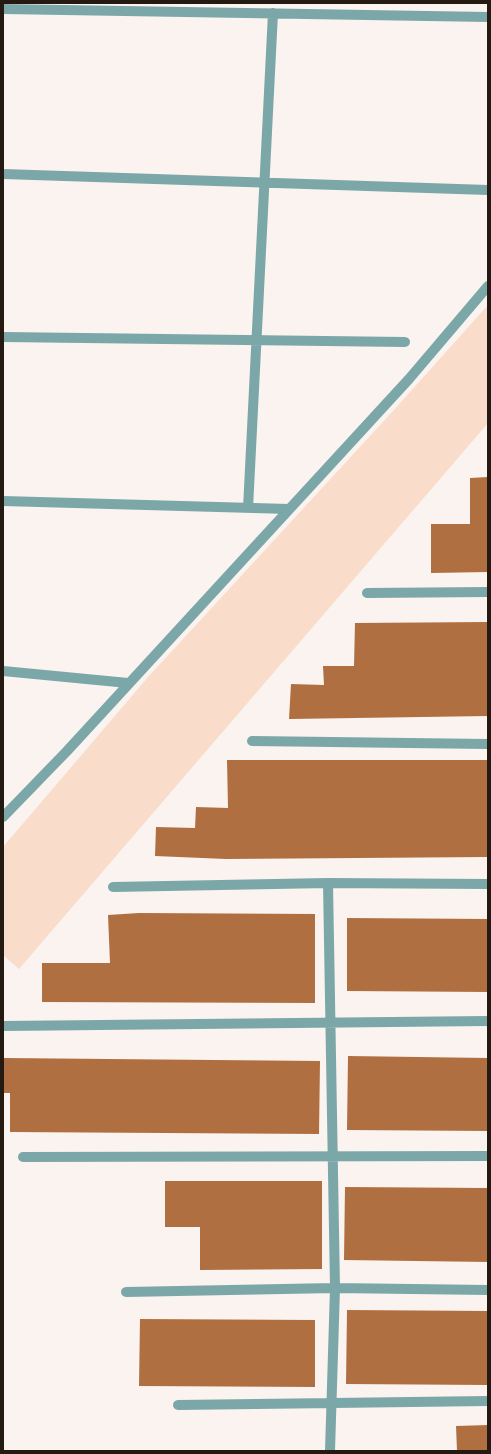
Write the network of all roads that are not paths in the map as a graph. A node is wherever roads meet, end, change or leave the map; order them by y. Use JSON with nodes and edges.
{"nodes":[{"id":1,"x":3,"y":9,"type":"edge"},
{"id":2,"x":273,"y":13,"type":"junction"},
{"id":3,"x":488,"y":17,"type":"edge"},
{"id":4,"x":3,"y":174,"type":"edge"},
{"id":5,"x":265,"y":183,"type":"junction"},
{"id":6,"x":488,"y":190,"type":"edge"},
{"id":7,"x":488,"y":286,"type":"edge"},
{"id":8,"x":3,"y":337,"type":"edge"},
{"id":9,"x":256,"y":340,"type":"junction"},
{"id":10,"x":404,"y":342,"type":"dead end"},
{"id":11,"x":3,"y":500,"type":"edge"},
{"id":12,"x":248,"y":508,"type":"junction"},
{"id":13,"x":289,"y":509,"type":"junction"},
{"id":14,"x":488,"y":592,"type":"edge"},
{"id":15,"x":367,"y":593,"type":"dead end"},
{"id":16,"x":3,"y":671,"type":"edge"},
{"id":17,"x":128,"y":683,"type":"junction"},
{"id":18,"x":252,"y":741,"type":"dead end"},
{"id":19,"x":488,"y":744,"type":"edge"},
{"id":20,"x":3,"y":817,"type":"edge"},
{"id":21,"x":328,"y":883,"type":"junction"},
{"id":22,"x":488,"y":884,"type":"edge"},
{"id":23,"x":113,"y":887,"type":"dead end"},
{"id":24,"x":488,"y":1021,"type":"edge"},
{"id":25,"x":330,"y":1022,"type":"junction"},
{"id":26,"x":3,"y":1026,"type":"edge"},
{"id":27,"x":334,"y":1155,"type":"junction"},
{"id":28,"x":23,"y":1156,"type":"dead end"},
{"id":29,"x":488,"y":1156,"type":"edge"},
{"id":30,"x":336,"y":1288,"type":"junction"},
{"id":31,"x":488,"y":1290,"type":"edge"},
{"id":32,"x":126,"y":1292,"type":"dead end"},
{"id":33,"x":488,"y":1401,"type":"edge"},
{"id":34,"x":331,"y":1402,"type":"junction"},
{"id":35,"x":178,"y":1405,"type":"dead end"},
{"id":36,"x":330,"y":1451,"type":"edge"}],
"edges":[{"from":1,"to":2,"type":"street"},
{"from":2,"to":3,"type":"street"},
{"from":2,"to":5,"type":"street"},
{"from":4,"to":5,"type":"street"},
{"from":5,"to":6,"type":"street"},
{"from":5,"to":9,"type":"street"},
{"from":7,"to":13,"type":"street"},
{"from":8,"to":9,"type":"street"},
{"from":9,"to":10,"type":"street"},
{"from":9,"to":12,"type":"street"},
{"from":11,"to":12,"type":"street"},
{"from":12,"to":13,"type":"street"},
{"from":13,"to":17,"type":"street"},
{"from":14,"to":15,"type":"street"},
{"from":16,"to":17,"type":"street"},
{"from":17,"to":20,"type":"street"},
{"from":18,"to":19,"type":"street"},
{"from":21,"to":22,"type":"street"},
{"from":21,"to":23,"type":"street"},
{"from":21,"to":25,"type":"street"},
{"from":24,"to":25,"type":"street"},
{"from":25,"to":26,"type":"street"},
{"from":25,"to":27,"type":"street"},
{"from":27,"to":28,"type":"street"},
{"from":27,"to":29,"type":"street"},
{"from":27,"to":30,"type":"street"},
{"from":30,"to":31,"type":"street"},
{"from":30,"to":32,"type":"street"},
{"from":30,"to":34,"type":"street"},
{"from":33,"to":34,"type":"street"},
{"from":34,"to":35,"type":"street"},
{"from":34,"to":36,"type":"street"}]}
